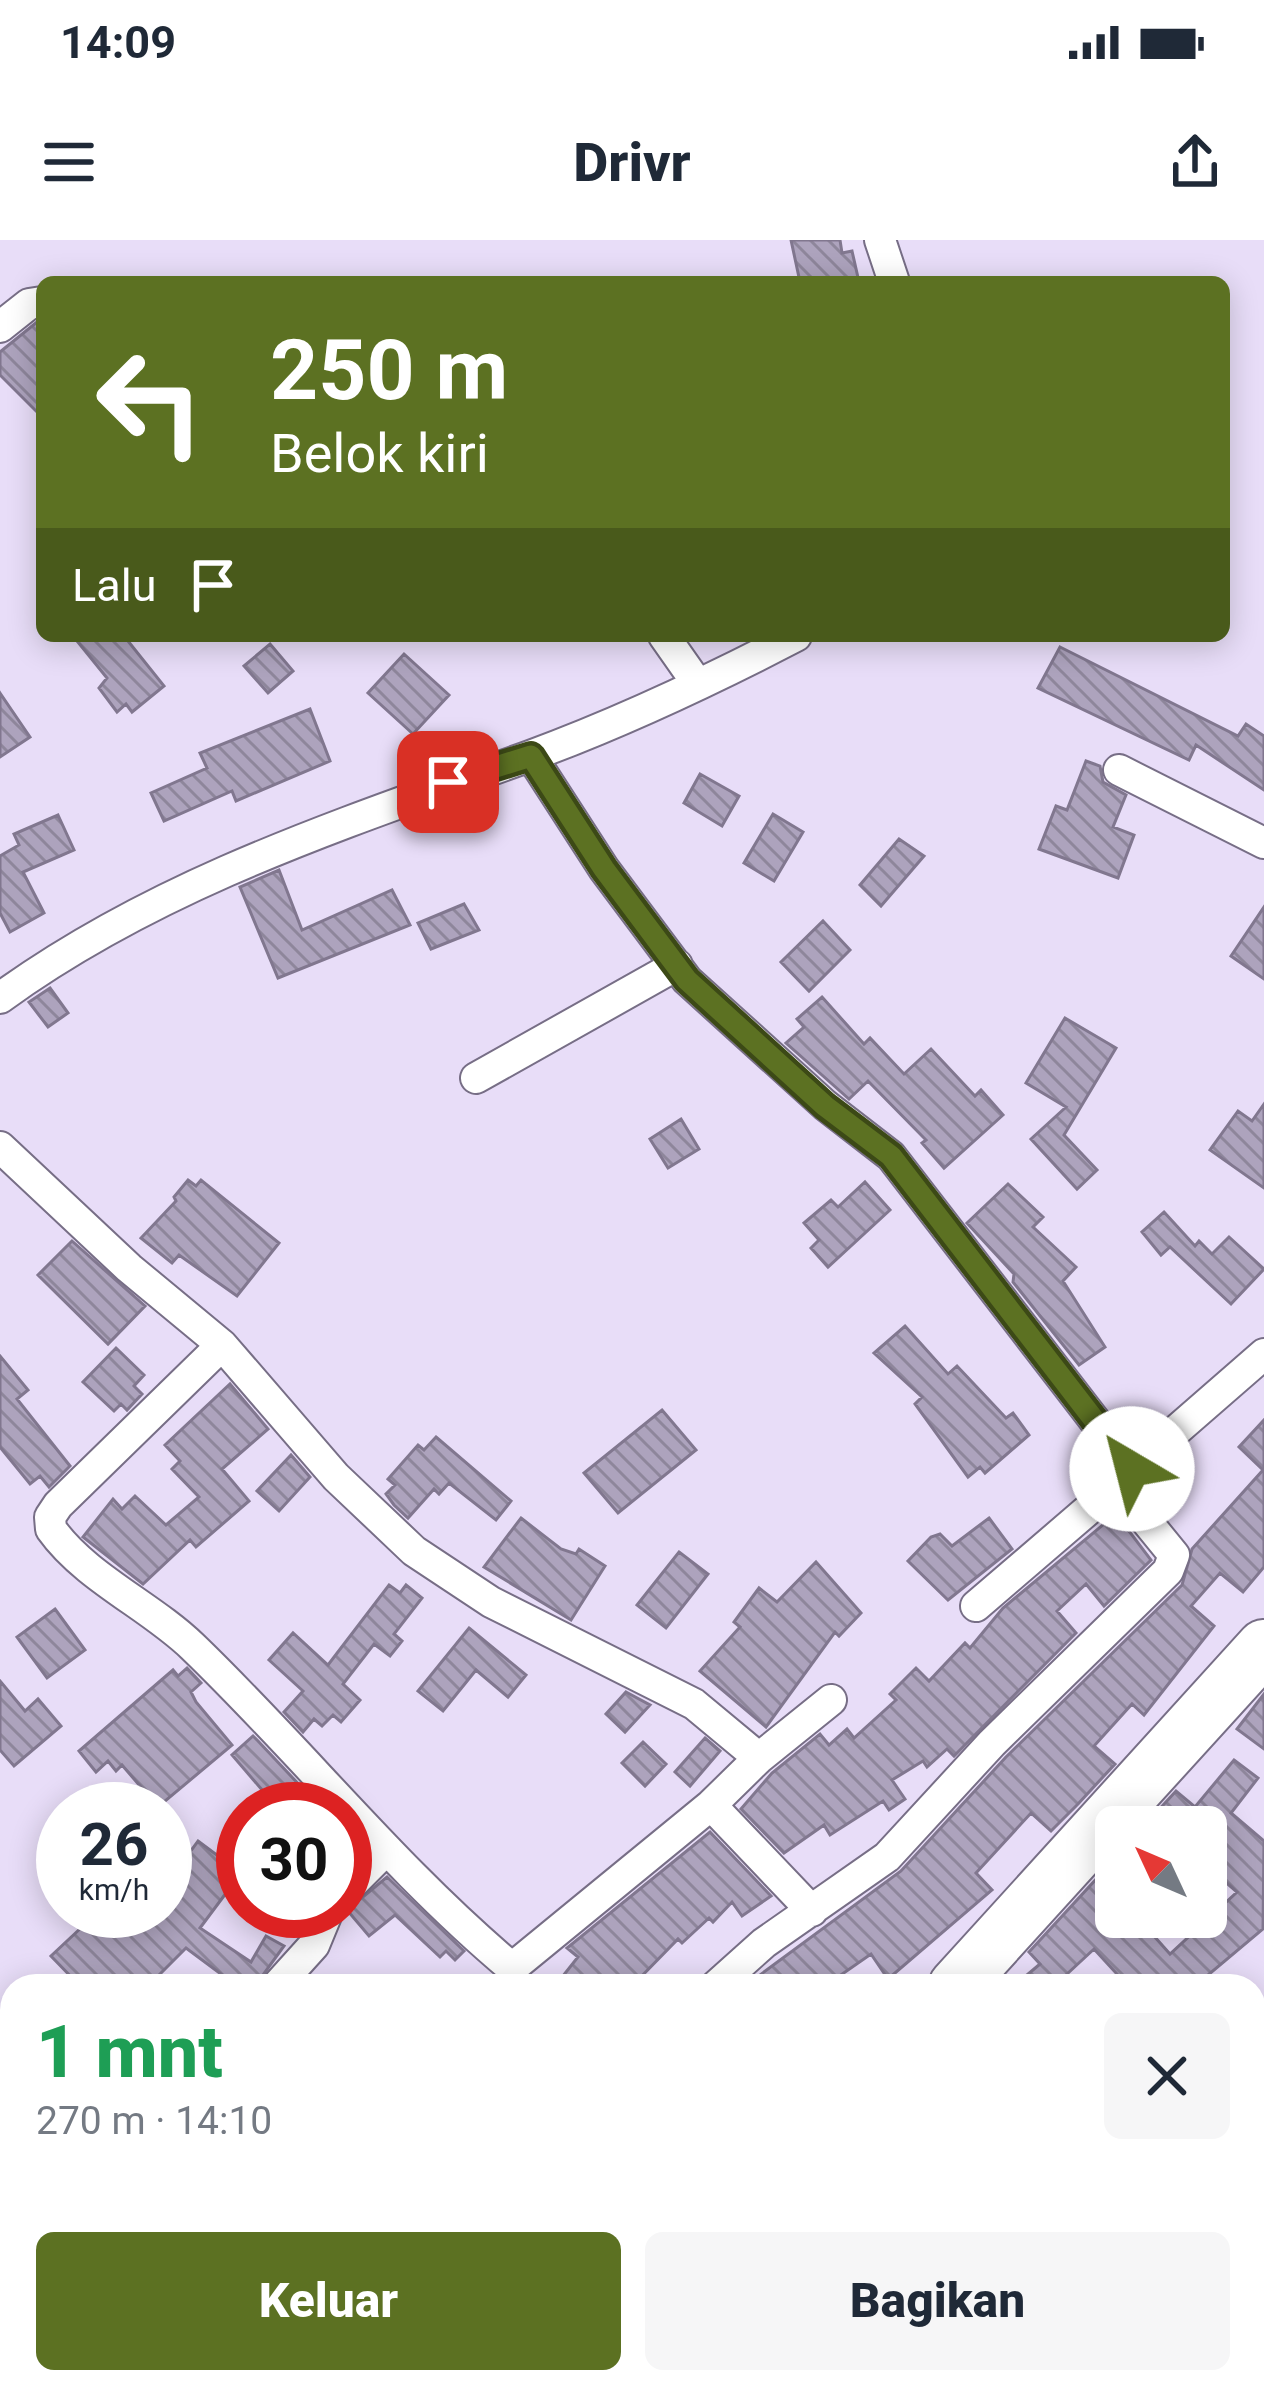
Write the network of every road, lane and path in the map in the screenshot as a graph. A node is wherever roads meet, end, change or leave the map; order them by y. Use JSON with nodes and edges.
{"nodes":[{"id":1,"x":880,"y":240,"type":"edge"},
{"id":2,"x":892,"y":276,"type":"edge"},
{"id":3,"x":36,"y":303,"type":"edge"},
{"id":4,"x":0,"y":327,"type":"edge"},
{"id":5,"x":668,"y":642,"type":"edge"},
{"id":6,"x":783,"y":642,"type":"edge"},
{"id":7,"x":697,"y":683,"type":"junction"},
{"id":8,"x":531,"y":756,"type":"junction"},
{"id":9,"x":1119,"y":770,"type":"dead end"},
{"id":10,"x":1264,"y":843,"type":"edge"},
{"id":11,"x":677,"y":965,"type":"junction"},
{"id":12,"x":3,"y":990,"type":"edge"},
{"id":13,"x":476,"y":1078,"type":"dead end"},
{"id":14,"x":0,"y":1148,"type":"edge"},
{"id":15,"x":222,"y":1345,"type":"junction"},
{"id":16,"x":1264,"y":1354,"type":"edge"},
{"id":17,"x":1125,"y":1477,"type":"junction"},
{"id":18,"x":976,"y":1606,"type":"dead end"},
{"id":19,"x":1264,"y":1647,"type":"edge"},
{"id":20,"x":832,"y":1700,"type":"dead end"},
{"id":21,"x":759,"y":1758,"type":"junction"},
{"id":22,"x":711,"y":1805,"type":"junction"},
{"id":23,"x":386,"y":1850,"type":"junction"},
{"id":24,"x":372,"y":1864,"type":"edge"},
{"id":25,"x":812,"y":1911,"type":"junction"},
{"id":26,"x":317,"y":1938,"type":"edge"},
{"id":27,"x":288,"y":1974,"type":"edge"},
{"id":28,"x":501,"y":1974,"type":"edge"},
{"id":29,"x":508,"y":1974,"type":"edge"},
{"id":30,"x":729,"y":1974,"type":"edge"},
{"id":31,"x":968,"y":1974,"type":"edge"}],
"edges":[{"from":1,"to":2,"type":"street"},
{"from":3,"to":4,"type":"street"},
{"from":5,"to":7,"type":"street"},
{"from":6,"to":7,"type":"street"},
{"from":7,"to":8,"type":"street"},
{"from":8,"to":11,"type":"street"},
{"from":8,"to":12,"type":"street"},
{"from":9,"to":10,"type":"street"},
{"from":11,"to":13,"type":"street"},
{"from":11,"to":17,"type":"street"},
{"from":14,"to":15,"type":"street"},
{"from":15,"to":21,"type":"street"},
{"from":15,"to":23,"type":"street"},
{"from":16,"to":17,"type":"street"},
{"from":17,"to":18,"type":"street"},
{"from":17,"to":25,"type":"street"},
{"from":19,"to":31,"type":"highway"},
{"from":20,"to":21,"type":"street"},
{"from":21,"to":22,"type":"street"},
{"from":22,"to":25,"type":"street"},
{"from":22,"to":29,"type":"street"},
{"from":23,"to":24,"type":"street"},
{"from":23,"to":28,"type":"street"},
{"from":25,"to":30,"type":"street"},
{"from":26,"to":27,"type":"street"}]}
